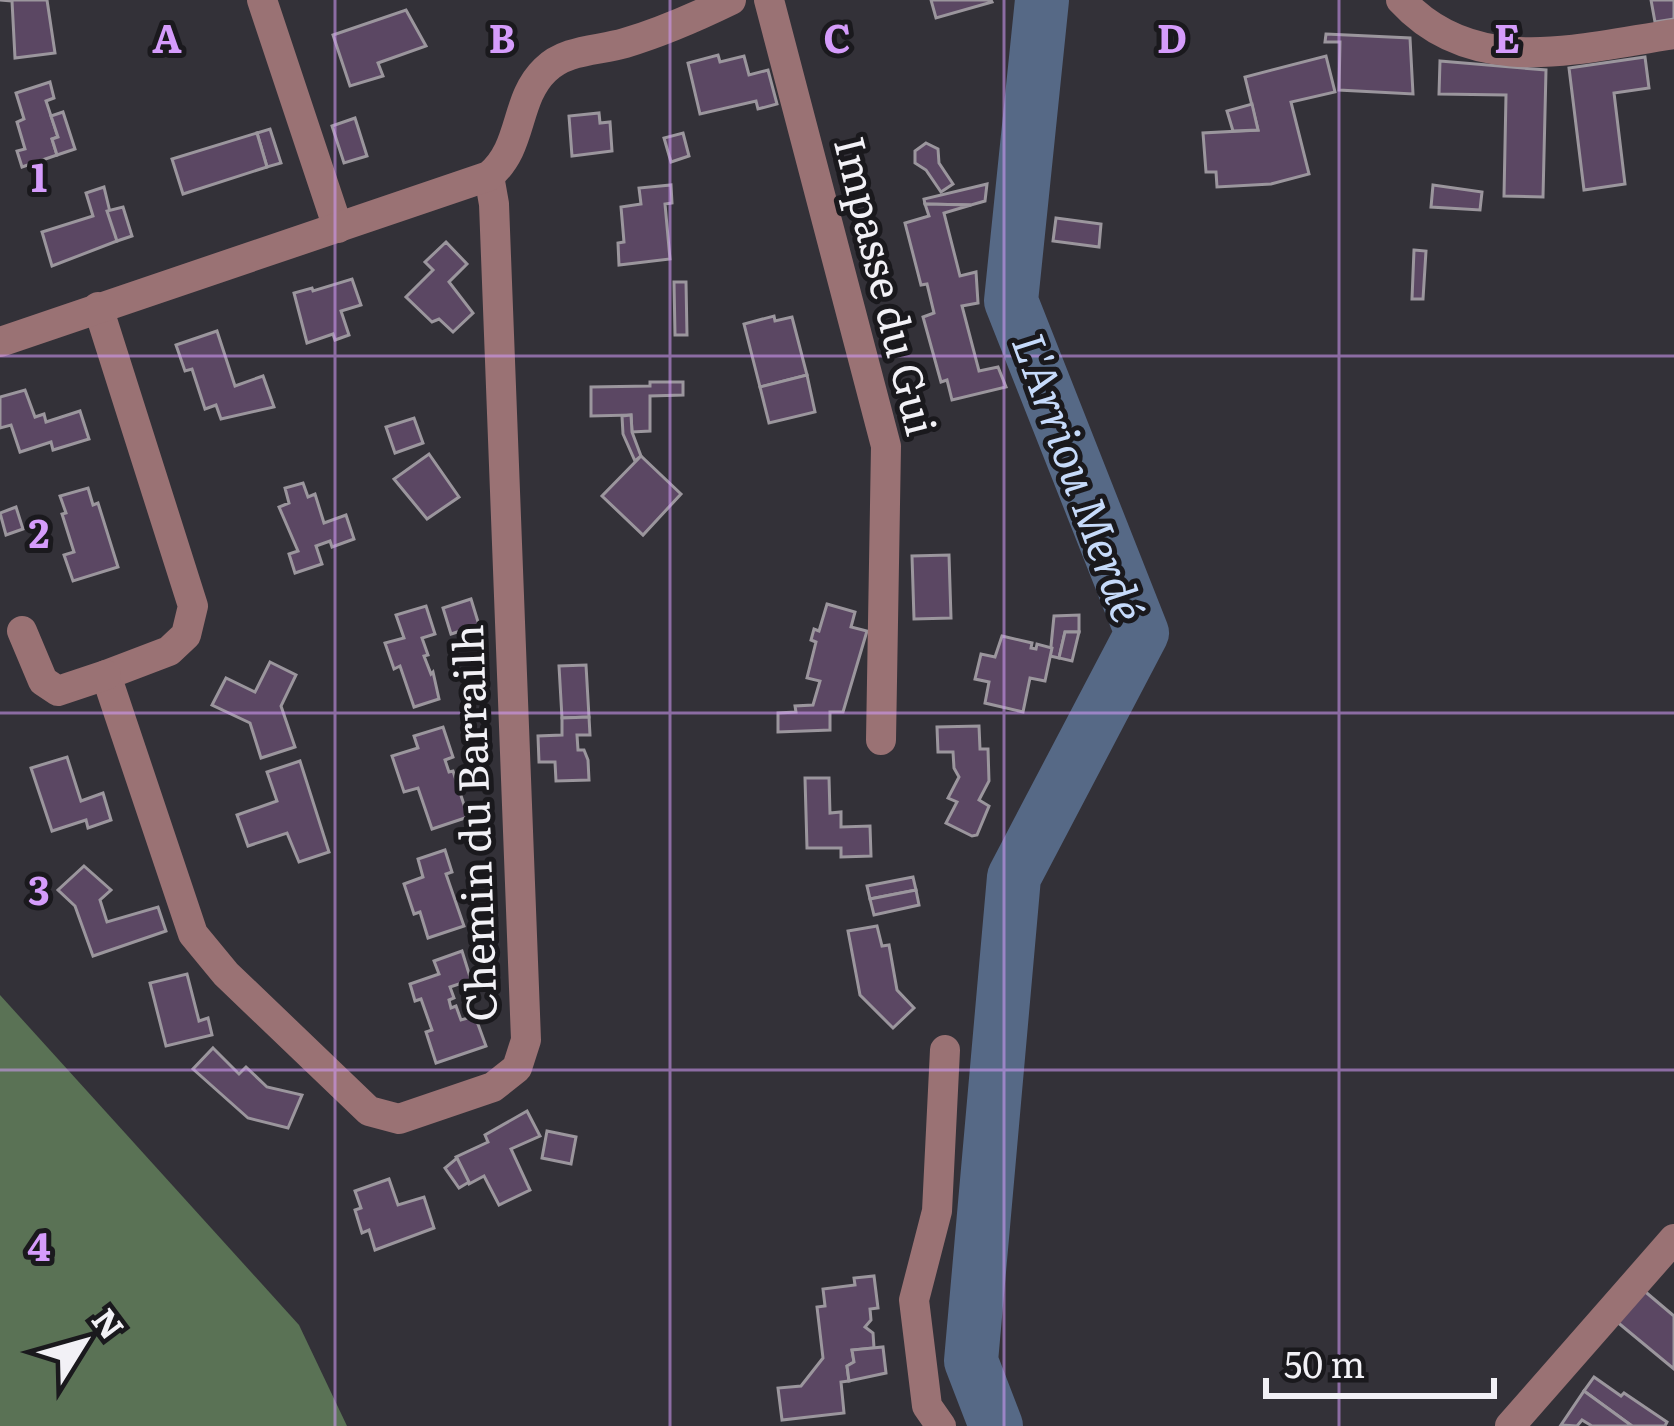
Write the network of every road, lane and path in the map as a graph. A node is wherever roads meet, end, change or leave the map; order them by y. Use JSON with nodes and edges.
{"nodes":[{"id":1,"x":262,"y":0,"type":"edge"},
{"id":2,"x":731,"y":0,"type":"edge"},
{"id":3,"x":769,"y":0,"type":"edge"},
{"id":4,"x":1401,"y":0,"type":"edge"},
{"id":5,"x":1674,"y":34,"type":"edge"},
{"id":6,"x":489,"y":176,"type":"junction"},
{"id":7,"x":338,"y":228,"type":"junction"},
{"id":8,"x":98,"y":307,"type":"junction"},
{"id":9,"x":0,"y":342,"type":"edge"},
{"id":10,"x":22,"y":631,"type":"dead end"},
{"id":11,"x":106,"y":675,"type":"junction"},
{"id":12,"x":881,"y":740,"type":"dead end"},
{"id":13,"x":945,"y":1050,"type":"dead end"},
{"id":14,"x":1674,"y":1239,"type":"edge"},
{"id":15,"x":941,"y":1426,"type":"edge"},
{"id":16,"x":1510,"y":1426,"type":"edge"}],
"edges":[{"from":1,"to":7,"type":"street"},
{"from":2,"to":6,"type":"street"},
{"from":3,"to":12,"type":"street","name":"Impasse du Gui"},
{"from":4,"to":5,"type":"street"},
{"from":6,"to":7,"type":"street"},
{"from":6,"to":11,"type":"street","name":"Chemin du Barrailh"},
{"from":7,"to":8,"type":"street"},
{"from":8,"to":9,"type":"street"},
{"from":8,"to":11,"type":"street"},
{"from":10,"to":11,"type":"street"},
{"from":13,"to":15,"type":"street"},
{"from":14,"to":16,"type":"street"}]}
